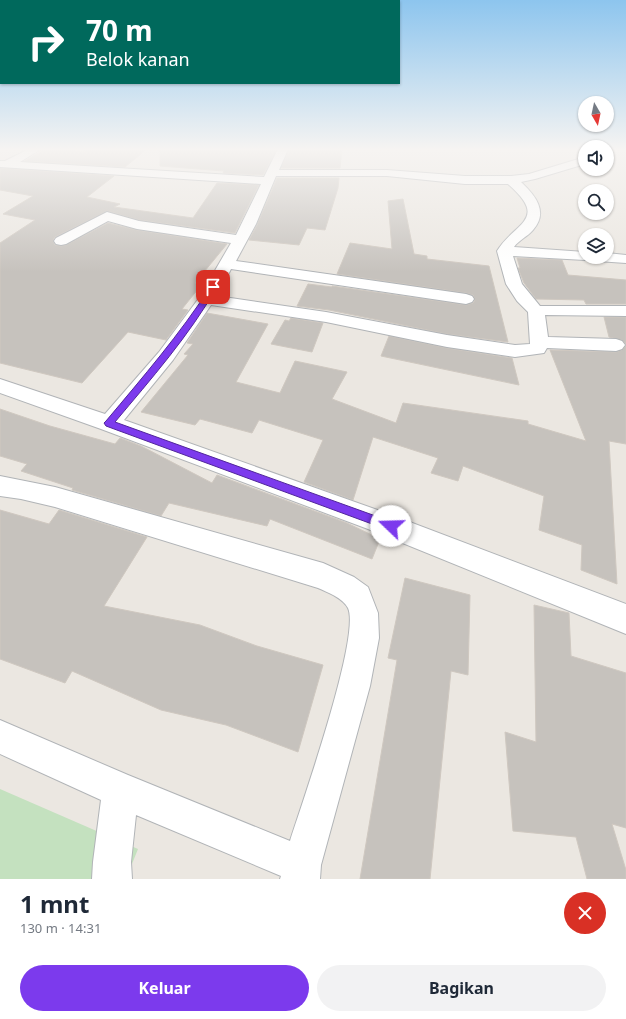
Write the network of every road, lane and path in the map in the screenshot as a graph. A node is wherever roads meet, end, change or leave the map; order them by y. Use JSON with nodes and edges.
{"nodes":[{"id":1,"x":264,"y":190,"type":"edge"},
{"id":2,"x":522,"y":190,"type":"edge"},
{"id":3,"x":240,"y":240,"type":"junction"},
{"id":4,"x":60,"y":241,"type":"dead end"},
{"id":5,"x":504,"y":250,"type":"junction"},
{"id":6,"x":578,"y":255,"type":"edge"},
{"id":7,"x":614,"y":258,"type":"edge"},
{"id":8,"x":626,"y":259,"type":"edge"},
{"id":9,"x":227,"y":264,"type":"junction"},
{"id":10,"x":207,"y":299,"type":"junction"},
{"id":11,"x":466,"y":299,"type":"dead end"},
{"id":12,"x":626,"y":311,"type":"edge"},
{"id":13,"x":536,"y":312,"type":"junction"},
{"id":14,"x":540,"y":342,"type":"junction"},
{"id":15,"x":616,"y":345,"type":"dead end"},
{"id":16,"x":0,"y":386,"type":"edge"},
{"id":17,"x":109,"y":423,"type":"junction"},
{"id":18,"x":0,"y":486,"type":"edge"},
{"id":19,"x":626,"y":619,"type":"edge"},
{"id":20,"x":0,"y":737,"type":"edge"},
{"id":21,"x":120,"y":790,"type":"junction"},
{"id":22,"x":301,"y":872,"type":"edge"},
{"id":23,"x":112,"y":879,"type":"edge"}],
"edges":[{"from":1,"to":3,"type":"street"},
{"from":2,"to":5,"type":"street"},
{"from":3,"to":4,"type":"street"},
{"from":3,"to":9,"type":"street"},
{"from":5,"to":6,"type":"street"},
{"from":5,"to":13,"type":"street"},
{"from":7,"to":8,"type":"street"},
{"from":9,"to":10,"type":"street"},
{"from":9,"to":11,"type":"street"},
{"from":10,"to":14,"type":"street"},
{"from":10,"to":17,"type":"street"},
{"from":12,"to":13,"type":"street"},
{"from":13,"to":14,"type":"street"},
{"from":14,"to":15,"type":"street"},
{"from":16,"to":17,"type":"street"},
{"from":17,"to":19,"type":"street"},
{"from":18,"to":22,"type":"street"},
{"from":20,"to":21,"type":"street"},
{"from":21,"to":22,"type":"street"},
{"from":21,"to":23,"type":"street"}]}
